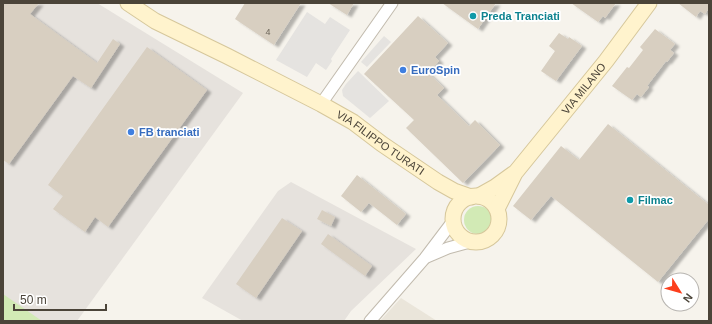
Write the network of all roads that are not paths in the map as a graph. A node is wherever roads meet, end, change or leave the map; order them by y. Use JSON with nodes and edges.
{"nodes":[{"id":1,"x":128,"y":3,"type":"edge"},
{"id":2,"x":649,"y":3,"type":"edge"},
{"id":3,"x":388,"y":4,"type":"edge"},
{"id":4,"x":321,"y":104,"type":"junction"},
{"id":5,"x":515,"y":172,"type":"junction"},
{"id":6,"x":438,"y":182,"type":"junction"},
{"id":7,"x":475,"y":197,"type":"junction"},
{"id":8,"x":497,"y":209,"type":"junction"},
{"id":9,"x":454,"y":217,"type":"junction"},
{"id":10,"x":470,"y":242,"type":"junction"},
{"id":11,"x":425,"y":258,"type":"junction"},
{"id":12,"x":370,"y":321,"type":"edge"}],
"edges":[{"from":1,"to":4,"type":"street","name":"VIA FILIPPO TURATI"},
{"from":2,"to":5,"type":"street","name":"VIA MILANO"},
{"from":3,"to":4,"type":"street"},
{"from":4,"to":6,"type":"street","name":"VIA FILIPPO TURATI"},
{"from":5,"to":7,"type":"street","name":"VIA MILANO"},
{"from":5,"to":8,"type":"street","name":"VIA MILANO"},
{"from":6,"to":7,"type":"street","name":"VIA FILIPPO TURATI"},
{"from":6,"to":9,"type":"street","name":"VIA FILIPPO TURATI"},
{"from":7,"to":8,"type":"street"},
{"from":7,"to":9,"type":"street"},
{"from":8,"to":10,"type":"street"},
{"from":9,"to":10,"type":"street"},
{"from":9,"to":11,"type":"street"},
{"from":10,"to":11,"type":"street"},
{"from":11,"to":12,"type":"street"}]}
